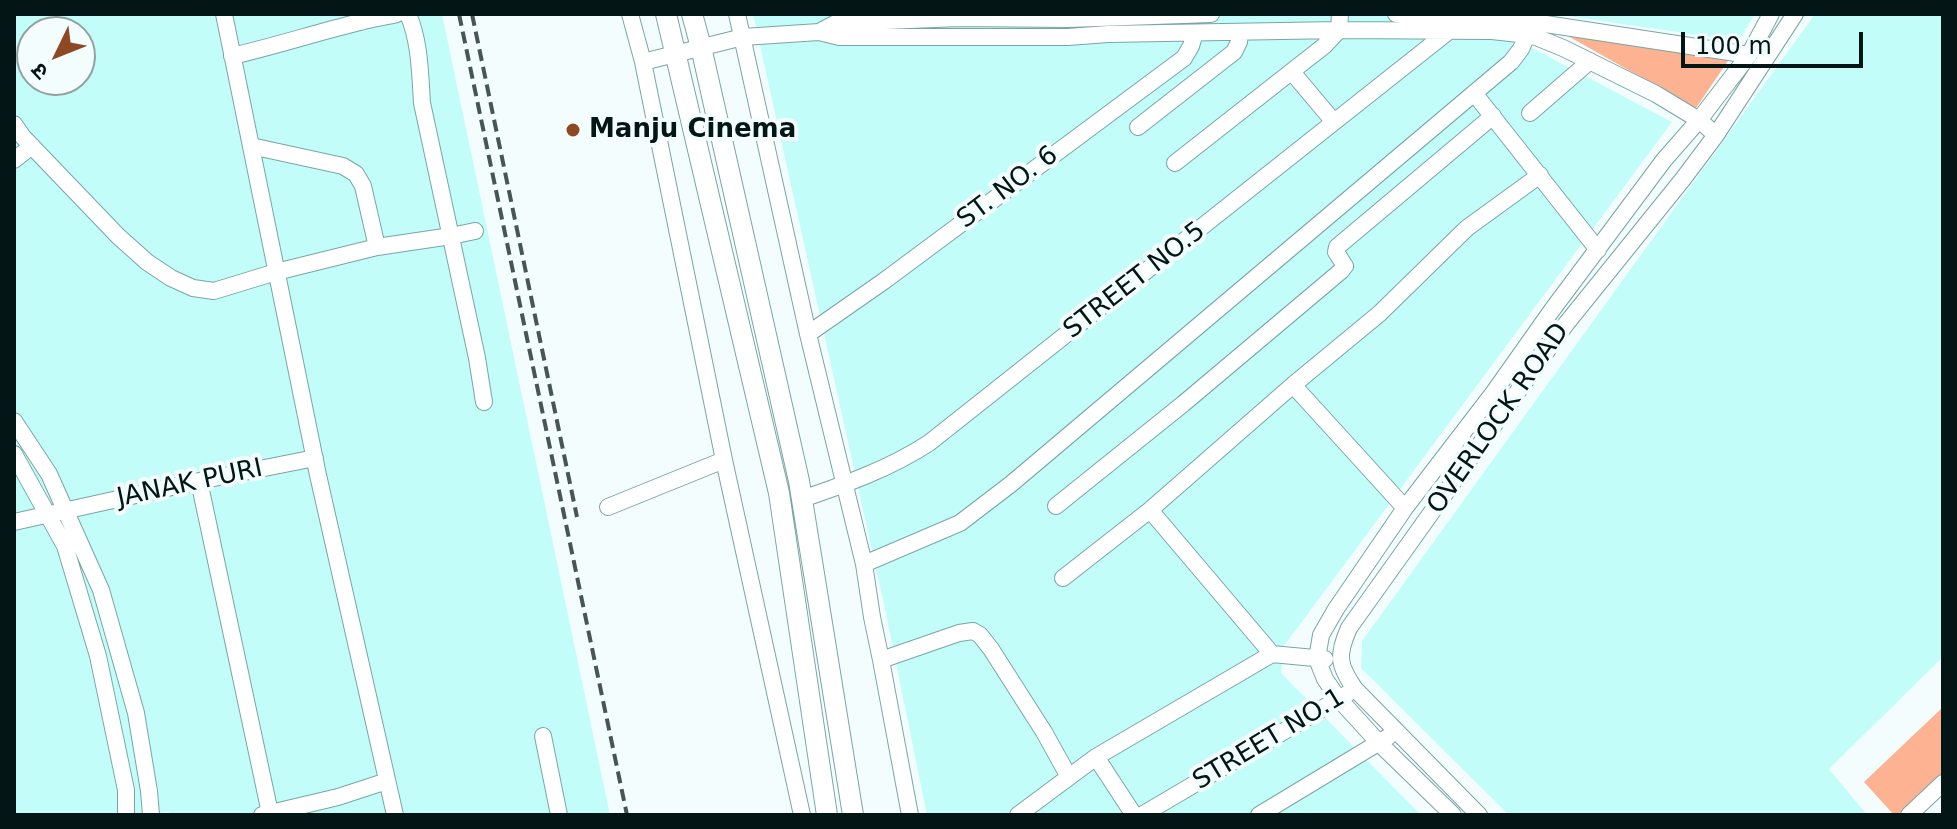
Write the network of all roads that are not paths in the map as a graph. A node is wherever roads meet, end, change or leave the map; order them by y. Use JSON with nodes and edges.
{"nodes":[{"id":1,"x":224,"y":14,"type":"edge"},
{"id":2,"x":397,"y":14,"type":"edge"},
{"id":3,"x":408,"y":14,"type":"edge"},
{"id":4,"x":630,"y":14,"type":"edge"},
{"id":5,"x":655,"y":14,"type":"edge"},
{"id":6,"x":692,"y":14,"type":"edge"},
{"id":7,"x":737,"y":14,"type":"edge"},
{"id":8,"x":1211,"y":14,"type":"edge"},
{"id":9,"x":1398,"y":14,"type":"edge"},
{"id":10,"x":1771,"y":14,"type":"edge"},
{"id":11,"x":1795,"y":14,"type":"edge"},
{"id":12,"x":669,"y":22,"type":"edge"},
{"id":13,"x":1340,"y":22,"type":"edge"},
{"id":14,"x":1536,"y":27,"type":"edge"},
{"id":15,"x":1449,"y":31,"type":"junction"},
{"id":16,"x":819,"y":32,"type":"junction"},
{"id":17,"x":1240,"y":32,"type":"junction"},
{"id":18,"x":1195,"y":33,"type":"junction"},
{"id":19,"x":743,"y":37,"type":"junction"},
{"id":20,"x":701,"y":47,"type":"junction"},
{"id":21,"x":677,"y":53,"type":"junction"},
{"id":22,"x":1749,"y":55,"type":"junction"},
{"id":23,"x":232,"y":56,"type":"junction"},
{"id":24,"x":1590,"y":61,"type":"junction"},
{"id":25,"x":643,"y":62,"type":"junction"},
{"id":26,"x":1292,"y":72,"type":"junction"},
{"id":27,"x":1474,"y":93,"type":"junction"},
{"id":28,"x":1530,"y":113,"type":"dead end"},
{"id":29,"x":1493,"y":116,"type":"junction"},
{"id":30,"x":1699,"y":120,"type":"junction"},
{"id":31,"x":1334,"y":122,"type":"junction"},
{"id":32,"x":14,"y":124,"type":"edge"},
{"id":33,"x":1138,"y":127,"type":"dead end"},
{"id":34,"x":1716,"y":135,"type":"junction"},
{"id":35,"x":32,"y":146,"type":"junction"},
{"id":36,"x":251,"y":146,"type":"junction"},
{"id":37,"x":14,"y":160,"type":"edge"},
{"id":38,"x":1175,"y":163,"type":"dead end"},
{"id":39,"x":1540,"y":175,"type":"junction"},
{"id":40,"x":475,"y":231,"type":"dead end"},
{"id":41,"x":451,"y":236,"type":"junction"},
{"id":42,"x":377,"y":247,"type":"junction"},
{"id":43,"x":1598,"y":250,"type":"junction"},
{"id":44,"x":276,"y":272,"type":"junction"},
{"id":45,"x":808,"y":334,"type":"junction"},
{"id":46,"x":1293,"y":385,"type":"junction"},
{"id":47,"x":484,"y":402,"type":"dead end"},
{"id":48,"x":14,"y":421,"type":"edge"},
{"id":49,"x":14,"y":454,"type":"edge"},
{"id":50,"x":315,"y":458,"type":"junction"},
{"id":51,"x":724,"y":460,"type":"junction"},
{"id":52,"x":199,"y":481,"type":"junction"},
{"id":53,"x":844,"y":485,"type":"junction"},
{"id":54,"x":802,"y":499,"type":"junction"},
{"id":55,"x":1056,"y":506,"type":"dead end"},
{"id":56,"x":608,"y":507,"type":"dead end"},
{"id":57,"x":1405,"y":508,"type":"junction"},
{"id":58,"x":66,"y":510,"type":"junction"},
{"id":59,"x":1150,"y":510,"type":"junction"},
{"id":60,"x":48,"y":514,"type":"junction"},
{"id":61,"x":14,"y":522,"type":"edge"},
{"id":62,"x":864,"y":564,"type":"junction"},
{"id":63,"x":1063,"y":578,"type":"dead end"},
{"id":64,"x":1272,"y":654,"type":"junction"},
{"id":65,"x":1317,"y":659,"type":"junction"},
{"id":66,"x":881,"y":660,"type":"junction"},
{"id":67,"x":1340,"y":661,"type":"junction"},
{"id":68,"x":1355,"y":689,"type":"junction"},
{"id":69,"x":1338,"y":698,"type":"junction"},
{"id":70,"x":1397,"y":732,"type":"junction"},
{"id":71,"x":543,"y":736,"type":"dead end"},
{"id":72,"x":1379,"y":743,"type":"junction"},
{"id":73,"x":1096,"y":757,"type":"junction"},
{"id":74,"x":1069,"y":777,"type":"junction"},
{"id":75,"x":387,"y":781,"type":"junction"},
{"id":76,"x":1943,"y":783,"type":"edge"},
{"id":77,"x":1463,"y":799,"type":"junction"},
{"id":78,"x":266,"y":814,"type":"edge"},
{"id":79,"x":1448,"y":814,"type":"edge"},
{"id":80,"x":126,"y":815,"type":"edge"},
{"id":81,"x":151,"y":815,"type":"edge"},
{"id":82,"x":395,"y":815,"type":"edge"},
{"id":83,"x":559,"y":815,"type":"edge"},
{"id":84,"x":802,"y":815,"type":"edge"},
{"id":85,"x":827,"y":815,"type":"edge"},
{"id":86,"x":853,"y":815,"type":"edge"},
{"id":87,"x":910,"y":815,"type":"edge"},
{"id":88,"x":1018,"y":815,"type":"edge"},
{"id":89,"x":1134,"y":815,"type":"edge"},
{"id":90,"x":1142,"y":815,"type":"edge"},
{"id":91,"x":1259,"y":815,"type":"edge"},
{"id":92,"x":1479,"y":815,"type":"edge"},
{"id":93,"x":1909,"y":815,"type":"edge"}],
"edges":[{"from":1,"to":23,"type":"street"},
{"from":2,"to":23,"type":"street"},
{"from":3,"to":41,"type":"street"},
{"from":4,"to":25,"type":"street"},
{"from":5,"to":12,"type":"main road"},
{"from":6,"to":20,"type":"main road"},
{"from":7,"to":19,"type":"street"},
{"from":8,"to":16,"type":"street"},
{"from":9,"to":14,"type":"street"},
{"from":10,"to":22,"type":"street","name":"OVERLOCK ROAD"},
{"from":11,"to":34,"type":"street","name":"OVERLOCK ROAD"},
{"from":12,"to":21,"type":"main road"},
{"from":13,"to":15,"type":"street"},
{"from":13,"to":17,"type":"street"},
{"from":13,"to":26,"type":"street"},
{"from":14,"to":15,"type":"street"},
{"from":14,"to":22,"type":"street"},
{"from":14,"to":24,"type":"street"},
{"from":14,"to":27,"type":"street"},
{"from":15,"to":31,"type":"street","name":"STREET NO.5"},
{"from":16,"to":18,"type":"street"},
{"from":16,"to":19,"type":"street"},
{"from":17,"to":18,"type":"street"},
{"from":17,"to":33,"type":"street"},
{"from":18,"to":45,"type":"street","name":"ST. NO. 6"},
{"from":19,"to":20,"type":"street"},
{"from":19,"to":45,"type":"street"},
{"from":20,"to":21,"type":"street"},
{"from":20,"to":54,"type":"main road"},
{"from":21,"to":25,"type":"street"},
{"from":21,"to":85,"type":"main road"},
{"from":22,"to":30,"type":"street","name":"OVERLOCK ROAD"},
{"from":23,"to":36,"type":"street"},
{"from":24,"to":28,"type":"street"},
{"from":24,"to":30,"type":"street"},
{"from":25,"to":51,"type":"street"},
{"from":26,"to":31,"type":"street"},
{"from":26,"to":38,"type":"street"},
{"from":27,"to":29,"type":"street"},
{"from":27,"to":62,"type":"street"},
{"from":29,"to":39,"type":"street"},
{"from":29,"to":55,"type":"street"},
{"from":30,"to":34,"type":"street"},
{"from":30,"to":43,"type":"street","name":"OVERLOCK ROAD"},
{"from":31,"to":53,"type":"street","name":"STREET NO.5"},
{"from":32,"to":35,"type":"street"},
{"from":34,"to":67,"type":"street","name":"OVERLOCK ROAD"},
{"from":35,"to":37,"type":"street"},
{"from":35,"to":44,"type":"street"},
{"from":36,"to":42,"type":"street"},
{"from":36,"to":44,"type":"street"},
{"from":39,"to":43,"type":"street"},
{"from":39,"to":46,"type":"street"},
{"from":40,"to":41,"type":"street"},
{"from":41,"to":42,"type":"street"},
{"from":41,"to":47,"type":"street"},
{"from":42,"to":44,"type":"street"},
{"from":43,"to":57,"type":"street","name":"OVERLOCK ROAD"},
{"from":44,"to":50,"type":"street"},
{"from":45,"to":53,"type":"street"},
{"from":46,"to":57,"type":"street"},
{"from":46,"to":59,"type":"street"},
{"from":48,"to":58,"type":"street"},
{"from":49,"to":60,"type":"street"},
{"from":50,"to":52,"type":"street","name":"JANAK PURI"},
{"from":50,"to":75,"type":"street"},
{"from":51,"to":56,"type":"street"},
{"from":51,"to":84,"type":"street"},
{"from":52,"to":58,"type":"street","name":"JANAK PURI"},
{"from":52,"to":78,"type":"street"},
{"from":53,"to":54,"type":"street","name":"STREET NO.5"},
{"from":53,"to":62,"type":"street"},
{"from":54,"to":86,"type":"main road"},
{"from":57,"to":65,"type":"street","name":"OVERLOCK ROAD"},
{"from":58,"to":60,"type":"street","name":"JANAK PURI"},
{"from":58,"to":81,"type":"street"},
{"from":59,"to":63,"type":"street"},
{"from":59,"to":64,"type":"street"},
{"from":60,"to":61,"type":"street","name":"JANAK PURI"},
{"from":60,"to":80,"type":"street"},
{"from":62,"to":66,"type":"street"},
{"from":64,"to":65,"type":"street"},
{"from":64,"to":73,"type":"street"},
{"from":65,"to":67,"type":"street"},
{"from":65,"to":69,"type":"street"},
{"from":66,"to":74,"type":"street"},
{"from":66,"to":87,"type":"street"},
{"from":67,"to":68,"type":"street"},
{"from":68,"to":69,"type":"street","name":"STREET NO.1"},
{"from":68,"to":70,"type":"street"},
{"from":69,"to":72,"type":"street"},
{"from":69,"to":90,"type":"street","name":"STREET NO.1"},
{"from":70,"to":72,"type":"street"},
{"from":70,"to":77,"type":"street"},
{"from":71,"to":83,"type":"street"},
{"from":72,"to":79,"type":"street"},
{"from":72,"to":91,"type":"street"},
{"from":73,"to":74,"type":"street"},
{"from":73,"to":89,"type":"street"},
{"from":74,"to":88,"type":"street"},
{"from":75,"to":78,"type":"street"},
{"from":75,"to":82,"type":"street"},
{"from":76,"to":93,"type":"street"},
{"from":77,"to":79,"type":"street"},
{"from":77,"to":92,"type":"street"}]}
